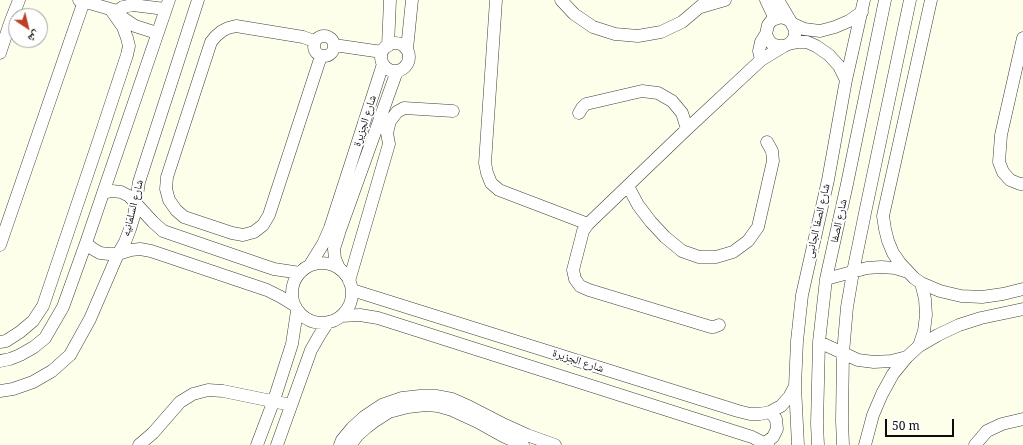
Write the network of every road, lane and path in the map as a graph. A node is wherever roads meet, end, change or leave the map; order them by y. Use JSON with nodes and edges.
{"nodes":[{"id":1,"x":19,"y":0,"type":"edge"},
{"id":2,"x":198,"y":0,"type":"edge"},
{"id":3,"x":390,"y":0,"type":"edge"},
{"id":4,"x":412,"y":0,"type":"edge"},
{"id":5,"x":503,"y":0,"type":"edge"},
{"id":6,"x":561,"y":0,"type":"edge"},
{"id":7,"x":725,"y":0,"type":"edge"},
{"id":8,"x":766,"y":0,"type":"edge"},
{"id":9,"x":778,"y":0,"type":"edge"},
{"id":10,"x":910,"y":0,"type":"edge"},
{"id":11,"x":931,"y":0,"type":"edge"},
{"id":12,"x":88,"y":1,"type":"edge"},
{"id":13,"x":704,"y":4,"type":"edge"},
{"id":14,"x":884,"y":4,"type":"edge"},
{"id":15,"x":167,"y":5,"type":"edge"},
{"id":16,"x":496,"y":5,"type":"edge"},
{"id":17,"x":863,"y":5,"type":"edge"},
{"id":18,"x":114,"y":10,"type":"junction"},
{"id":19,"x":775,"y":19,"type":"junction"},
{"id":20,"x":792,"y":23,"type":"junction"},
{"id":21,"x":4,"y":29,"type":"edge"},
{"id":22,"x":819,"y":31,"type":"junction"},
{"id":23,"x":157,"y":33,"type":"junction"},
{"id":24,"x":766,"y":34,"type":"junction"},
{"id":25,"x":1023,"y":38,"type":"edge"},
{"id":26,"x":314,"y":41,"type":"junction"},
{"id":27,"x":334,"y":45,"type":"junction"},
{"id":28,"x":786,"y":45,"type":"junction"},
{"id":29,"x":815,"y":45,"type":"junction"},
{"id":30,"x":407,"y":49,"type":"junction"},
{"id":31,"x":0,"y":53,"type":"edge"},
{"id":32,"x":384,"y":54,"type":"junction"},
{"id":33,"x":321,"y":56,"type":"junction"},
{"id":34,"x":761,"y":60,"type":"junction"},
{"id":35,"x":398,"y":71,"type":"junction"},
{"id":36,"x":846,"y":80,"type":"junction"},
{"id":37,"x":453,"y":111,"type":"dead end"},
{"id":38,"x":579,"y":113,"type":"dead end"},
{"id":39,"x":687,"y":129,"type":"junction"},
{"id":40,"x":767,"y":142,"type":"dead end"},
{"id":41,"x":828,"y":180,"type":"junction"},
{"id":42,"x":847,"y":184,"type":"junction"},
{"id":43,"x":1023,"y":184,"type":"edge"},
{"id":44,"x":628,"y":186,"type":"junction"},
{"id":45,"x":103,"y":194,"type":"junction"},
{"id":46,"x":136,"y":202,"type":"junction"},
{"id":47,"x":865,"y":213,"type":"junction"},
{"id":48,"x":883,"y":216,"type":"junction"},
{"id":49,"x":588,"y":224,"type":"junction"},
{"id":50,"x":86,"y":243,"type":"junction"},
{"id":51,"x":0,"y":245,"type":"edge"},
{"id":52,"x":118,"y":254,"type":"junction"},
{"id":53,"x":310,"y":265,"type":"junction"},
{"id":54,"x":339,"y":268,"type":"junction"},
{"id":55,"x":853,"y":272,"type":"junction"},
{"id":56,"x":300,"y":273,"type":"junction"},
{"id":57,"x":909,"y":273,"type":"junction"},
{"id":58,"x":826,"y":279,"type":"junction"},
{"id":59,"x":921,"y":283,"type":"junction"},
{"id":60,"x":351,"y":285,"type":"junction"},
{"id":61,"x":1023,"y":289,"type":"edge"},
{"id":62,"x":296,"y":308,"type":"junction"},
{"id":63,"x":1023,"y":309,"type":"edge"},
{"id":64,"x":341,"y":316,"type":"junction"},
{"id":65,"x":328,"y":322,"type":"junction"},
{"id":66,"x":719,"y":325,"type":"dead end"},
{"id":67,"x":0,"y":342,"type":"edge"},
{"id":68,"x":818,"y":342,"type":"junction"},
{"id":69,"x":919,"y":346,"type":"junction"},
{"id":70,"x":549,"y":352,"type":"junction"},
{"id":71,"x":843,"y":353,"type":"junction"},
{"id":72,"x":906,"y":357,"type":"junction"},
{"id":73,"x":0,"y":361,"type":"edge"},
{"id":74,"x":544,"y":370,"type":"junction"},
{"id":75,"x":795,"y":386,"type":"junction"},
{"id":76,"x":0,"y":391,"type":"edge"},
{"id":77,"x":274,"y":400,"type":"junction"},
{"id":78,"x":292,"y":405,"type":"junction"},
{"id":79,"x":770,"y":412,"type":"junction"},
{"id":80,"x":1021,"y":423,"type":"edge"},
{"id":81,"x":503,"y":440,"type":"edge"},
{"id":82,"x":767,"y":444,"type":"edge"},
{"id":83,"x":139,"y":445,"type":"edge"},
{"id":84,"x":257,"y":445,"type":"edge"},
{"id":85,"x":277,"y":445,"type":"edge"},
{"id":86,"x":340,"y":445,"type":"edge"},
{"id":87,"x":350,"y":445,"type":"edge"},
{"id":88,"x":523,"y":445,"type":"edge"},
{"id":89,"x":555,"y":445,"type":"edge"},
{"id":90,"x":798,"y":445,"type":"edge"},
{"id":91,"x":818,"y":445,"type":"edge"},
{"id":92,"x":843,"y":445,"type":"edge"},
{"id":93,"x":866,"y":445,"type":"edge"},
{"id":94,"x":974,"y":445,"type":"edge"}],
"edges":[{"from":1,"to":21,"type":"street"},
{"from":2,"to":46,"type":"street","name":"شارع السلمانيه"},
{"from":3,"to":32,"type":"street","name":"شارع الجزيرة"},
{"from":4,"to":30,"type":"street"},
{"from":5,"to":16,"type":"street"},
{"from":6,"to":13,"type":"street"},
{"from":7,"to":13,"type":"street"},
{"from":8,"to":19,"type":"street"},
{"from":9,"to":20,"type":"street"},
{"from":10,"to":47,"type":"street"},
{"from":11,"to":48,"type":"street"},
{"from":12,"to":18,"type":"street"},
{"from":12,"to":51,"type":"street"},
{"from":14,"to":17,"type":"street"},
{"from":14,"to":42,"type":"street","name":"شارع الصفا"},
{"from":15,"to":18,"type":"street"},
{"from":15,"to":23,"type":"street"},
{"from":16,"to":49,"type":"street"},
{"from":17,"to":22,"type":"street"},
{"from":17,"to":36,"type":"street","name":"شارع الصفا الجانبى"},
{"from":18,"to":23,"type":"street"},
{"from":18,"to":67,"type":"street"},
{"from":19,"to":20,"type":"street"},
{"from":19,"to":24,"type":"street"},
{"from":20,"to":22,"type":"street"},
{"from":20,"to":28,"type":"street"},
{"from":21,"to":31,"type":"street"},
{"from":22,"to":29,"type":"street"},
{"from":23,"to":45,"type":"street"},
{"from":24,"to":28,"type":"street"},
{"from":24,"to":34,"type":"street"},
{"from":25,"to":43,"type":"street"},
{"from":26,"to":27,"type":"street"},
{"from":26,"to":33,"type":"street"},
{"from":26,"to":33,"type":"street"},
{"from":27,"to":32,"type":"street"},
{"from":27,"to":33,"type":"street"},
{"from":28,"to":29,"type":"street"},
{"from":28,"to":34,"type":"street"},
{"from":29,"to":36,"type":"street"},
{"from":30,"to":32,"type":"street"},
{"from":30,"to":35,"type":"street"},
{"from":32,"to":35,"type":"street"},
{"from":32,"to":53,"type":"street","name":"شارع الجزيرة"},
{"from":34,"to":39,"type":"street"},
{"from":35,"to":54,"type":"street","name":"شارع الجزيرة"},
{"from":36,"to":41,"type":"street","name":"شارع الصفا الجانبى"},
{"from":37,"to":60,"type":"street"},
{"from":38,"to":39,"type":"street"},
{"from":39,"to":44,"type":"street"},
{"from":40,"to":44,"type":"street"},
{"from":41,"to":42,"type":"street"},
{"from":41,"to":75,"type":"street","name":"شارع الصفا الجانبى"},
{"from":42,"to":58,"type":"street","name":"شارع الصفا"},
{"from":44,"to":49,"type":"street"},
{"from":45,"to":46,"type":"street"},
{"from":45,"to":50,"type":"street"},
{"from":46,"to":52,"type":"street","name":"شارع السلمانيه"},
{"from":46,"to":56,"type":"street"},
{"from":47,"to":48,"type":"street"},
{"from":47,"to":55,"type":"street"},
{"from":48,"to":57,"type":"street"},
{"from":49,"to":66,"type":"street"},
{"from":50,"to":52,"type":"street"},
{"from":50,"to":73,"type":"street"},
{"from":52,"to":62,"type":"street"},
{"from":52,"to":76,"type":"street","name":"شارع السلمانيه"},
{"from":53,"to":54,"type":"street"},
{"from":53,"to":56,"type":"street"},
{"from":54,"to":60,"type":"street"},
{"from":55,"to":57,"type":"street"},
{"from":55,"to":58,"type":"street"},
{"from":55,"to":71,"type":"street"},
{"from":56,"to":62,"type":"street"},
{"from":57,"to":59,"type":"street"},
{"from":58,"to":68,"type":"street","name":"شارع الصفا"},
{"from":59,"to":61,"type":"street"},
{"from":59,"to":69,"type":"street"},
{"from":60,"to":64,"type":"street"},
{"from":60,"to":70,"type":"street","name":"شارع الجزيرة"},
{"from":62,"to":65,"type":"street"},
{"from":62,"to":77,"type":"street"},
{"from":63,"to":69,"type":"street"},
{"from":64,"to":65,"type":"street"},
{"from":64,"to":74,"type":"street","name":"شارع الجزيرة"},
{"from":65,"to":78,"type":"street"},
{"from":68,"to":71,"type":"street"},
{"from":68,"to":91,"type":"street","name":"شارع الصفا"},
{"from":69,"to":72,"type":"street"},
{"from":70,"to":74,"type":"street"},
{"from":70,"to":79,"type":"street","name":"شارع الجزيرة"},
{"from":71,"to":72,"type":"street"},
{"from":71,"to":92,"type":"street"},
{"from":72,"to":93,"type":"street"},
{"from":74,"to":82,"type":"street","name":"شارع الجزيرة"},
{"from":75,"to":79,"type":"street"},
{"from":75,"to":90,"type":"street","name":"شارع الصفا الجانبى"},
{"from":77,"to":78,"type":"street"},
{"from":77,"to":83,"type":"street"},
{"from":77,"to":84,"type":"street"},
{"from":78,"to":85,"type":"street"},
{"from":79,"to":82,"type":"street"},
{"from":80,"to":94,"type":"street"},
{"from":81,"to":87,"type":"street"},
{"from":81,"to":88,"type":"street"},
{"from":86,"to":89,"type":"street"}]}
